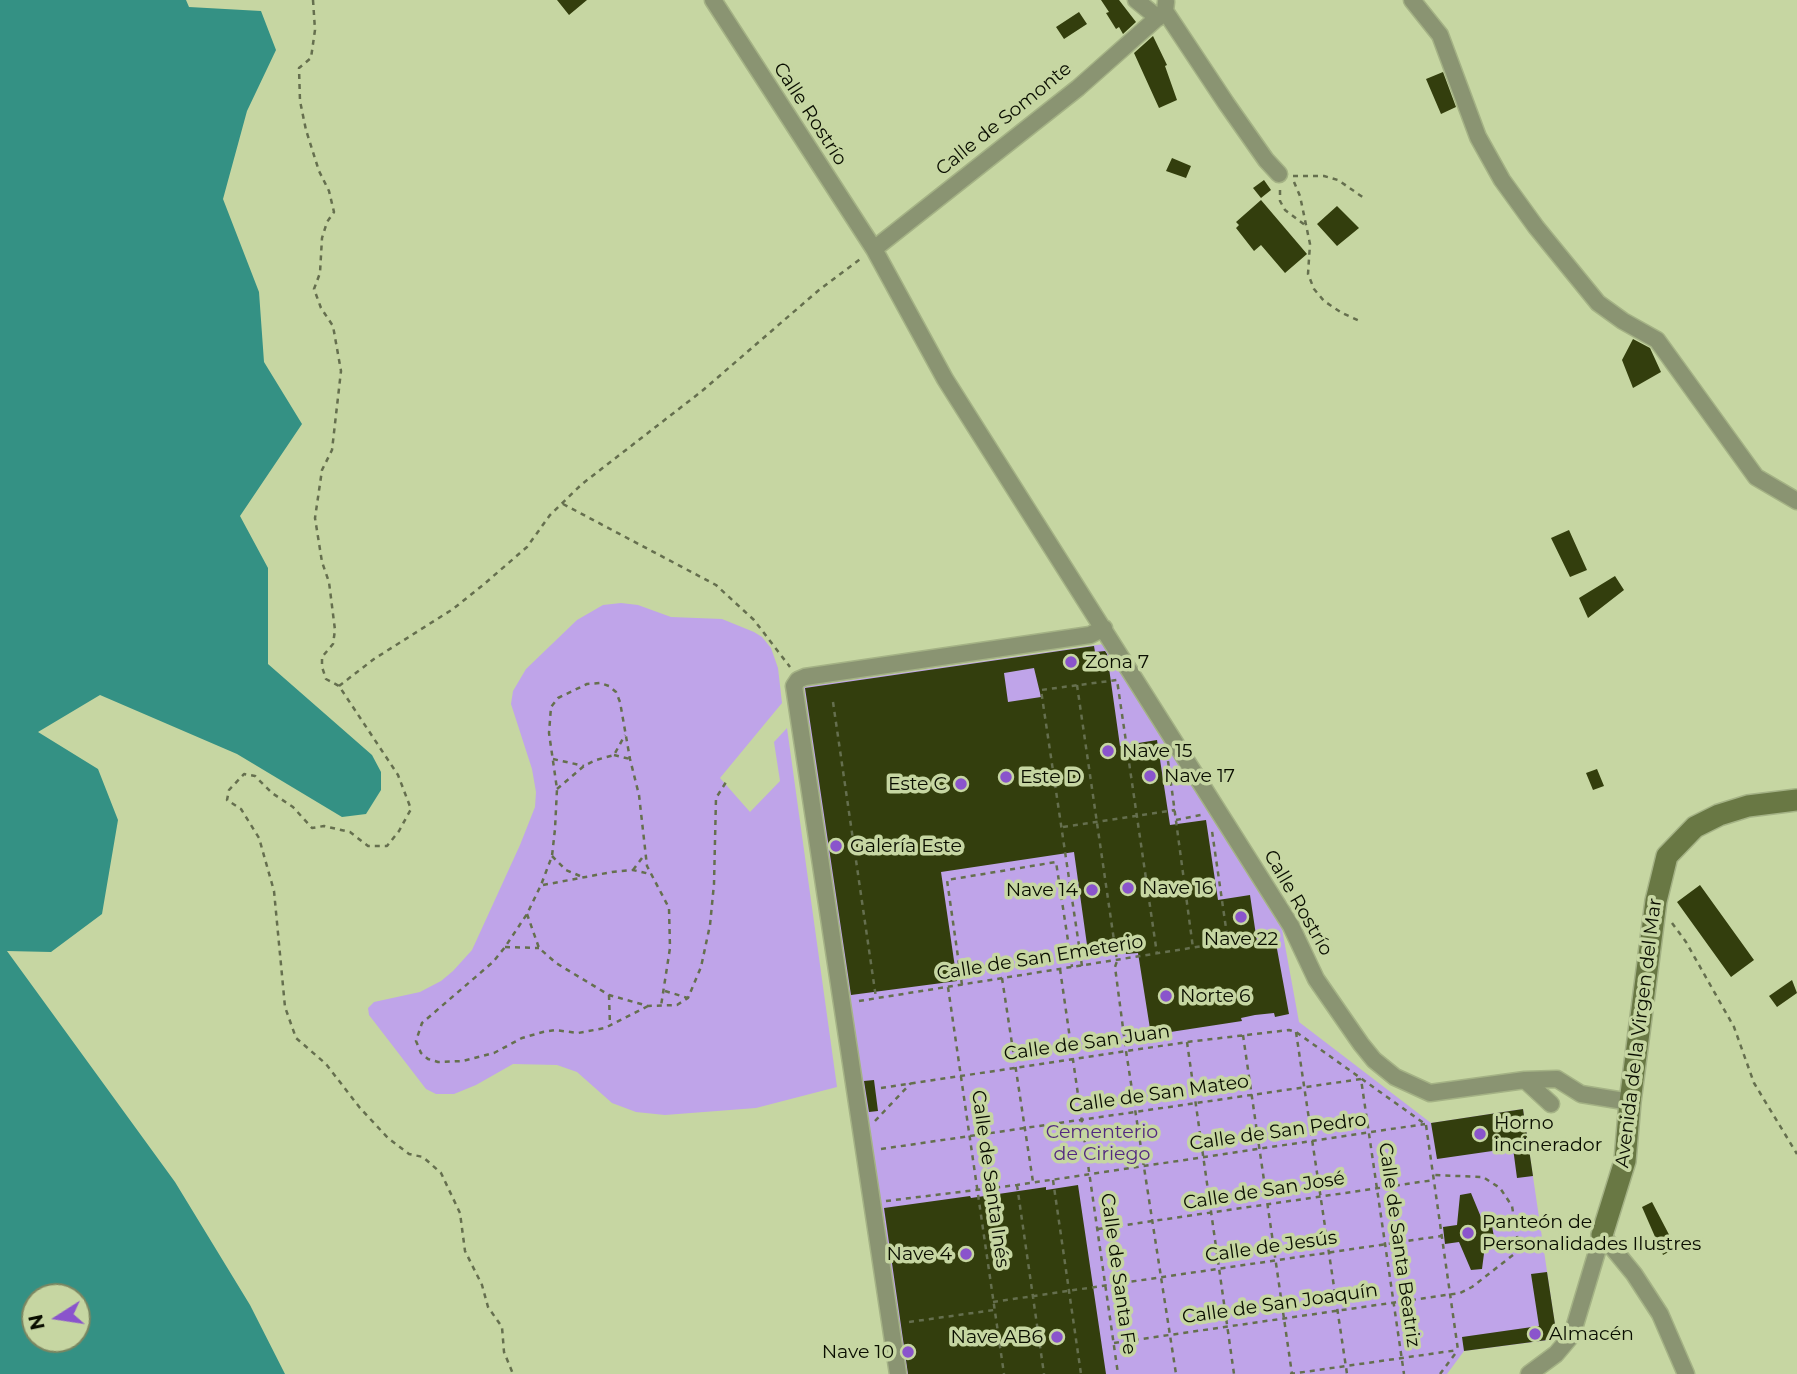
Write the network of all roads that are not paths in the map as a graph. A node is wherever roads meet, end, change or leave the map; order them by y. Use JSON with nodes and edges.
{"nodes":[{"id":1,"x":713,"y":0,"type":"edge"},
{"id":2,"x":1136,"y":0,"type":"edge"},
{"id":3,"x":1412,"y":0,"type":"edge"},
{"id":4,"x":1163,"y":10,"type":"edge"},
{"id":5,"x":1279,"y":174,"type":"road end"},
{"id":6,"x":874,"y":249,"type":"junction"},
{"id":7,"x":1797,"y":501,"type":"edge"},
{"id":8,"x":1104,"y":628,"type":"junction"},
{"id":9,"x":1797,"y":800,"type":"edge"},
{"id":10,"x":1525,"y":1080,"type":"junction"},
{"id":11,"x":1630,"y":1102,"type":"junction"},
{"id":12,"x":1551,"y":1104,"type":"dead end"},
{"id":13,"x":1602,"y":1235,"type":"junction"},
{"id":14,"x":898,"y":1374,"type":"edge"},
{"id":15,"x":1529,"y":1374,"type":"edge"},
{"id":16,"x":1686,"y":1374,"type":"edge"}],
"edges":[{"from":1,"to":6,"type":"street","name":"Calle Rostrío"},
{"from":2,"to":4,"type":"street"},
{"from":3,"to":7,"type":"street"},
{"from":4,"to":5,"type":"street"},
{"from":4,"to":6,"type":"street","name":"Calle de Somonte"},
{"from":6,"to":8,"type":"street","name":"Calle Rostrío"},
{"from":8,"to":10,"type":"street","name":"Calle Rostrío"},
{"from":8,"to":14,"type":"street"},
{"from":9,"to":11,"type":"main road","name":"Avenida de la Virgen del Mar"},
{"from":10,"to":11,"type":"street","name":"Calle Rostrío"},
{"from":10,"to":12,"type":"street"},
{"from":11,"to":13,"type":"main road","name":"Avenida de la Virgen del Mar"},
{"from":13,"to":15,"type":"street","name":"Avenida de la Virgen del Mar"},
{"from":13,"to":16,"type":"street"}]}
